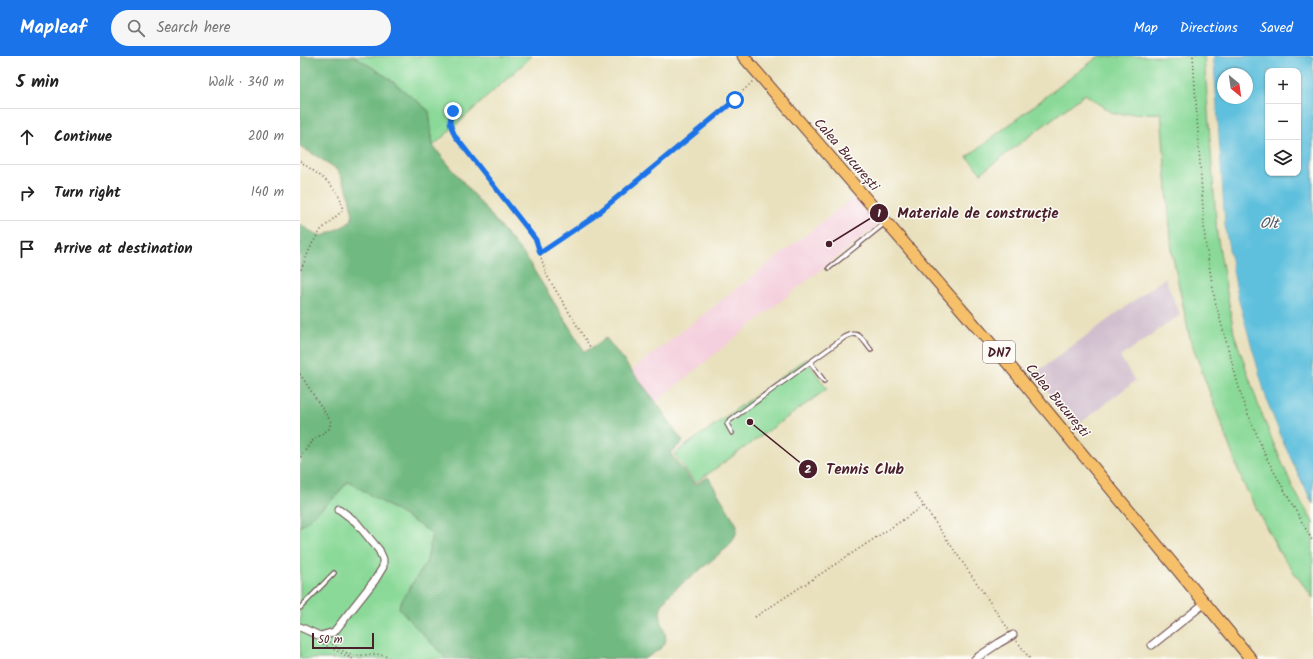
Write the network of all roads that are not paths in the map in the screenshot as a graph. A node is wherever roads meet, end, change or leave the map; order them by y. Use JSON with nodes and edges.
{"nodes":[{"id":1,"x":743,"y":56,"type":"edge"},
{"id":2,"x":886,"y":223,"type":"junction"},
{"id":3,"x":829,"y":268,"type":"dead end"},
{"id":4,"x":870,"y":350,"type":"dead end"},
{"id":5,"x":810,"y":362,"type":"junction"},
{"id":6,"x":824,"y":381,"type":"dead end"},
{"id":7,"x":732,"y":432,"type":"dead end"},
{"id":8,"x":339,"y":509,"type":"dead end"},
{"id":9,"x":334,"y":573,"type":"dead end"},
{"id":10,"x":1205,"y":603,"type":"junction"},
{"id":11,"x":300,"y":608,"type":"edge"},
{"id":12,"x":300,"y":627,"type":"edge"},
{"id":13,"x":1013,"y":635,"type":"road end"},
{"id":14,"x":1152,"y":644,"type":"dead end"},
{"id":15,"x":1247,"y":658,"type":"edge"},
{"id":16,"x":975,"y":659,"type":"edge"}],
"edges":[{"from":1,"to":2,"type":"highway","name":"Calea București","number":"DN7"},
{"from":2,"to":3,"type":"lane"},
{"from":2,"to":10,"type":"highway","name":"Calea București","number":"DN7"},
{"from":4,"to":5,"type":"lane"},
{"from":5,"to":6,"type":"lane"},
{"from":5,"to":7,"type":"lane"},
{"from":8,"to":12,"type":"street"},
{"from":9,"to":11,"type":"lane"},
{"from":10,"to":14,"type":"street"},
{"from":10,"to":15,"type":"highway","name":"Calea București","number":"DN7"},
{"from":13,"to":16,"type":"street"}]}
